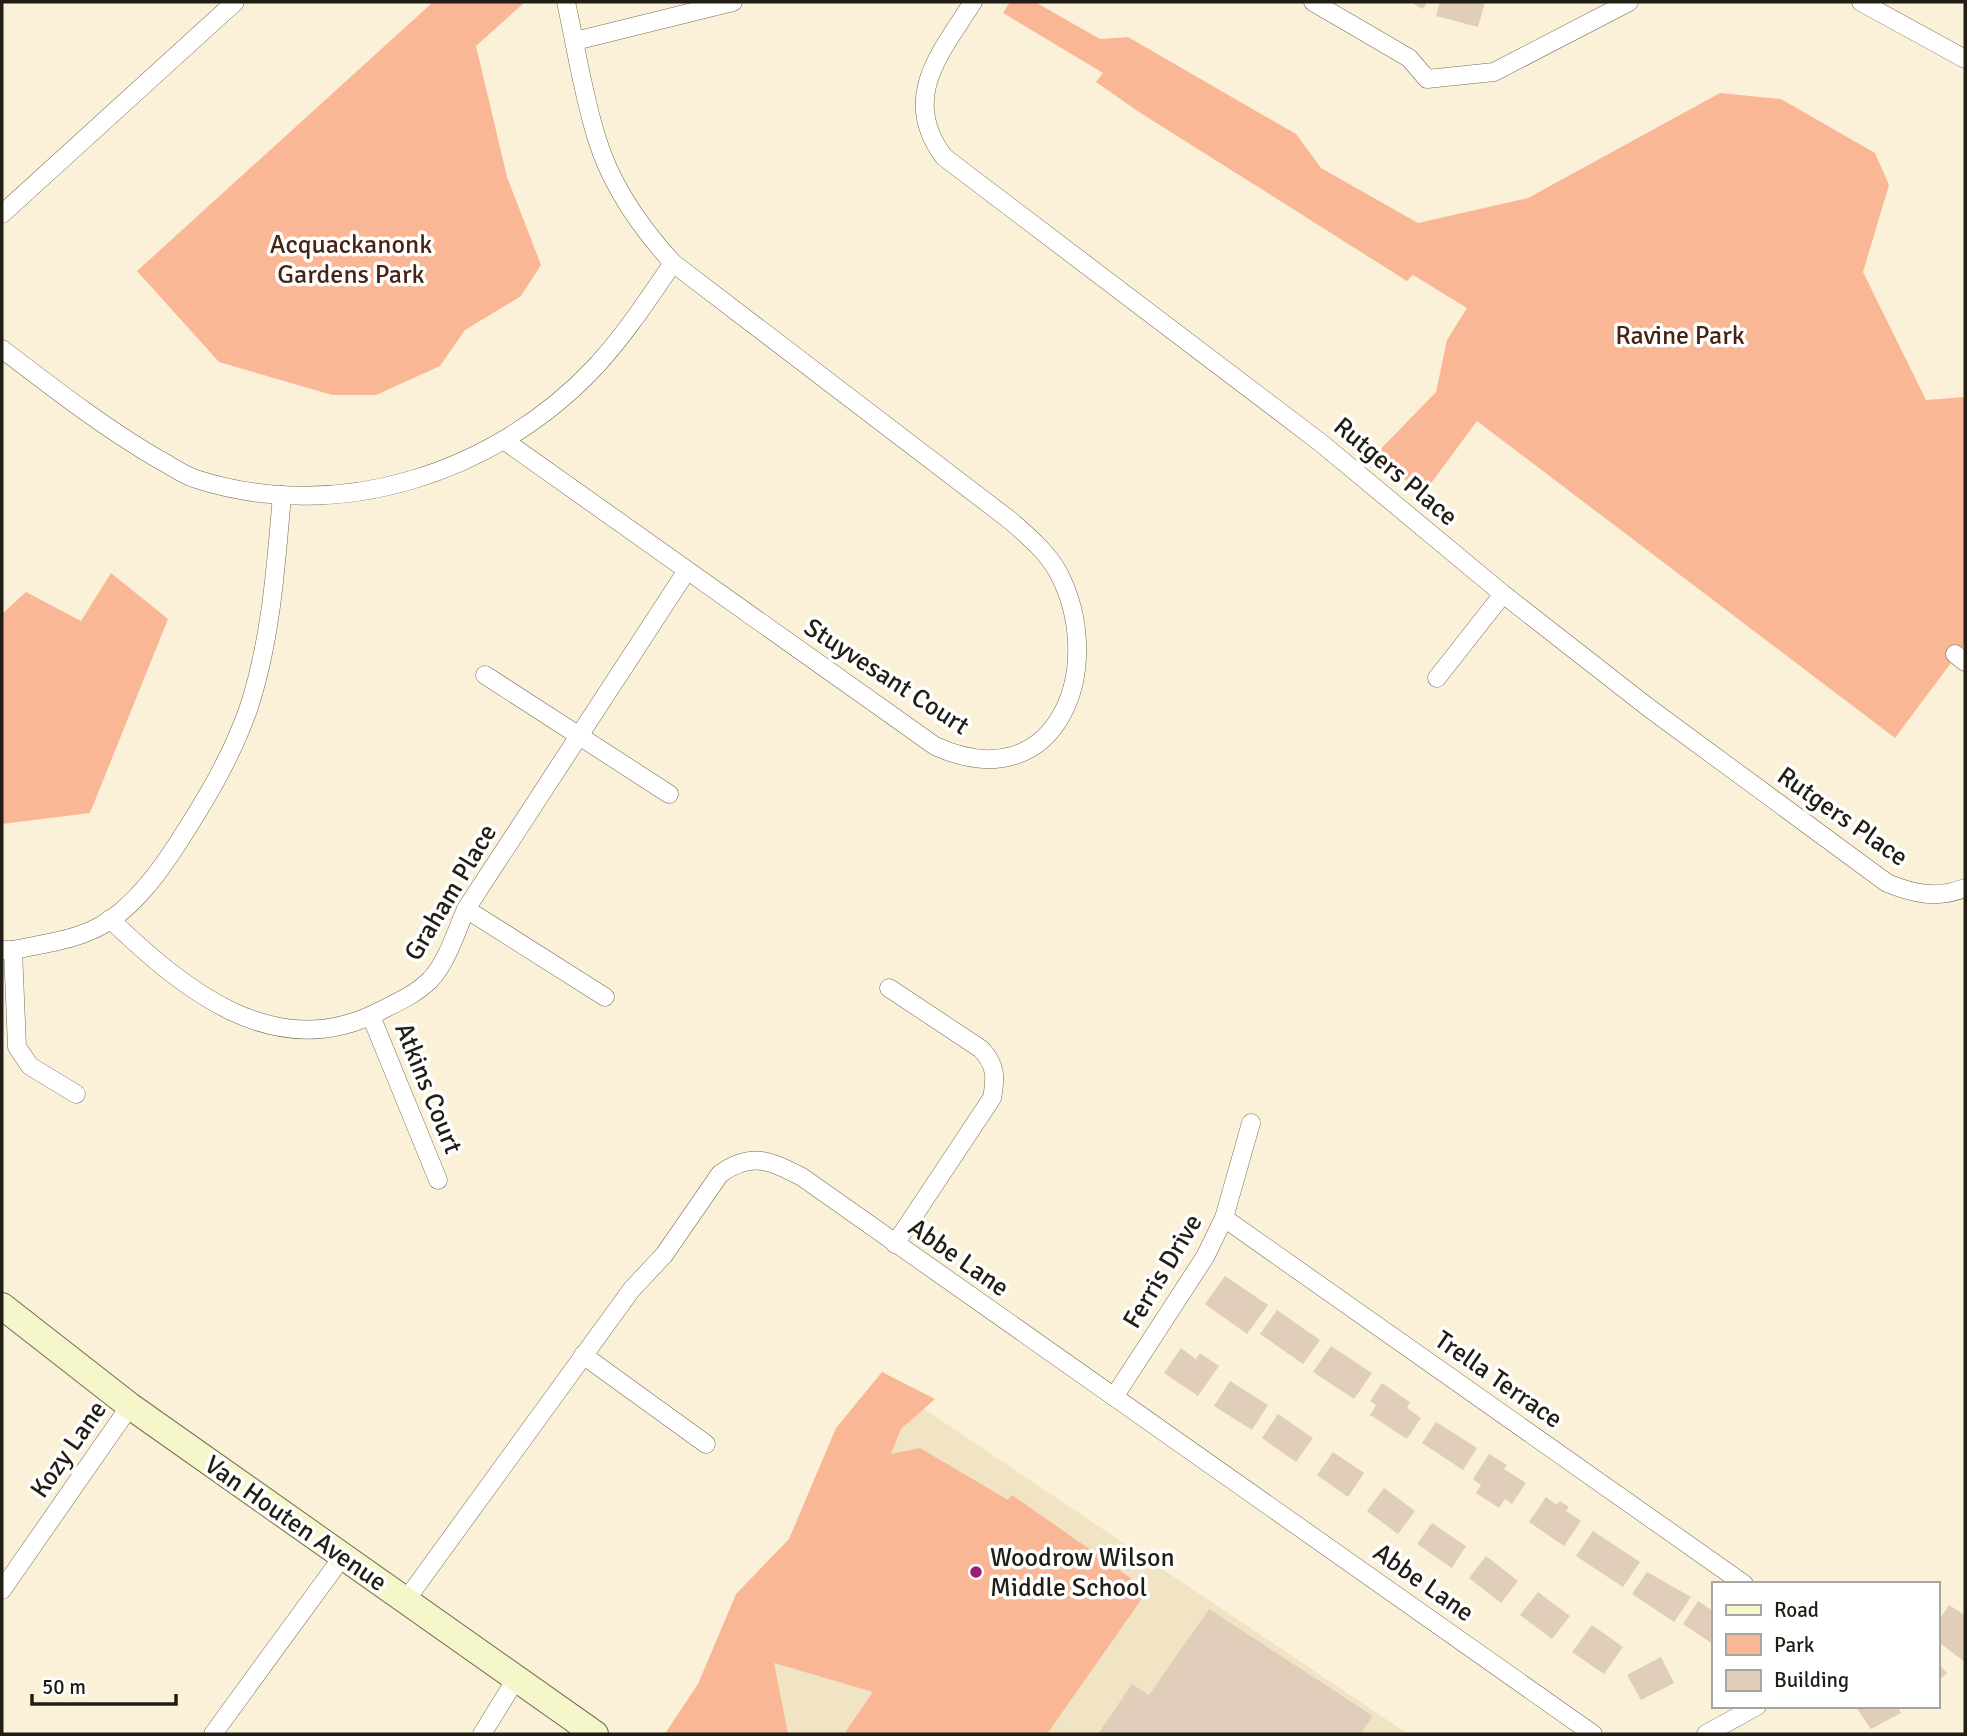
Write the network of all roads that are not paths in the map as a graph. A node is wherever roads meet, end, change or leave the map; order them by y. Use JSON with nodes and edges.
{"nodes":[{"id":1,"x":235,"y":2,"type":"edge"},
{"id":2,"x":566,"y":2,"type":"edge"},
{"id":3,"x":733,"y":2,"type":"edge"},
{"id":4,"x":973,"y":2,"type":"edge"},
{"id":5,"x":1313,"y":2,"type":"edge"},
{"id":6,"x":1629,"y":2,"type":"edge"},
{"id":7,"x":1861,"y":2,"type":"edge"},
{"id":8,"x":575,"y":41,"type":"junction"},
{"id":9,"x":1965,"y":60,"type":"edge"},
{"id":10,"x":2,"y":214,"type":"edge"},
{"id":11,"x":673,"y":263,"type":"junction"},
{"id":12,"x":2,"y":349,"type":"edge"},
{"id":13,"x":505,"y":441,"type":"junction"},
{"id":14,"x":282,"y":495,"type":"junction"},
{"id":15,"x":686,"y":572,"type":"junction"},
{"id":16,"x":1503,"y":594,"type":"junction"},
{"id":17,"x":485,"y":675,"type":"dead end"},
{"id":18,"x":1437,"y":678,"type":"dead end"},
{"id":19,"x":579,"y":734,"type":"junction"},
{"id":20,"x":669,"y":794,"type":"dead end"},
{"id":21,"x":1965,"y":888,"type":"edge"},
{"id":22,"x":466,"y":909,"type":"junction"},
{"id":23,"x":110,"y":919,"type":"junction"},
{"id":24,"x":7,"y":950,"type":"edge"},
{"id":25,"x":889,"y":988,"type":"dead end"},
{"id":26,"x":605,"y":997,"type":"dead end"},
{"id":27,"x":371,"y":1016,"type":"junction"},
{"id":28,"x":76,"y":1094,"type":"dead end"},
{"id":29,"x":1251,"y":1123,"type":"dead end"},
{"id":30,"x":438,"y":1180,"type":"dead end"},
{"id":31,"x":1224,"y":1218,"type":"junction"},
{"id":32,"x":895,"y":1244,"type":"junction"},
{"id":33,"x":2,"y":1306,"type":"edge"},
{"id":34,"x":583,"y":1355,"type":"junction"},
{"id":35,"x":1114,"y":1397,"type":"junction"},
{"id":36,"x":130,"y":1406,"type":"junction"},
{"id":37,"x":706,"y":1444,"type":"dead end"},
{"id":38,"x":343,"y":1556,"type":"junction"},
{"id":39,"x":1741,"y":1582,"type":"edge"},
{"id":40,"x":2,"y":1590,"type":"edge"},
{"id":41,"x":406,"y":1600,"type":"junction"},
{"id":42,"x":516,"y":1679,"type":"junction"},
{"id":43,"x":1753,"y":1708,"type":"edge"},
{"id":44,"x":213,"y":1734,"type":"edge"},
{"id":45,"x":482,"y":1734,"type":"edge"},
{"id":46,"x":595,"y":1734,"type":"edge"},
{"id":47,"x":1593,"y":1734,"type":"edge"},
{"id":48,"x":1706,"y":1734,"type":"edge"}],
"edges":[{"from":1,"to":10,"type":"street"},
{"from":2,"to":8,"type":"street","name":"Stuyvesant Court"},
{"from":3,"to":8,"type":"street"},
{"from":4,"to":16,"type":"street","name":"Rutgers Place"},
{"from":5,"to":6,"type":"street"},
{"from":7,"to":9,"type":"street"},
{"from":8,"to":11,"type":"street","name":"Stuyvesant Court"},
{"from":11,"to":13,"type":"street"},
{"from":11,"to":15,"type":"street","name":"Stuyvesant Court"},
{"from":12,"to":14,"type":"street"},
{"from":13,"to":14,"type":"street"},
{"from":13,"to":15,"type":"street","name":"Stuyvesant Court"},
{"from":14,"to":23,"type":"street"},
{"from":15,"to":19,"type":"street","name":"Graham Place"},
{"from":16,"to":18,"type":"street"},
{"from":16,"to":21,"type":"street","name":"Rutgers Place"},
{"from":17,"to":19,"type":"street"},
{"from":19,"to":20,"type":"street"},
{"from":19,"to":22,"type":"street","name":"Graham Place"},
{"from":22,"to":26,"type":"street"},
{"from":22,"to":27,"type":"street","name":"Graham Place"},
{"from":23,"to":24,"type":"street"},
{"from":23,"to":27,"type":"street","name":"Graham Place"},
{"from":24,"to":28,"type":"street"},
{"from":25,"to":32,"type":"street"},
{"from":27,"to":30,"type":"street","name":"Atkins Court"},
{"from":29,"to":31,"type":"street","name":"Ferris Drive"},
{"from":31,"to":35,"type":"street","name":"Ferris Drive"},
{"from":31,"to":39,"type":"street","name":"Trella Terrace"},
{"from":32,"to":34,"type":"street","name":"Abbe Lane"},
{"from":32,"to":35,"type":"street","name":"Abbe Lane"},
{"from":33,"to":36,"type":"main road","name":"Van Houten Avenue"},
{"from":34,"to":37,"type":"street"},
{"from":34,"to":41,"type":"street","name":"Abbe Lane"},
{"from":35,"to":47,"type":"street","name":"Abbe Lane"},
{"from":36,"to":38,"type":"main road","name":"Van Houten Avenue"},
{"from":36,"to":40,"type":"street","name":"Kozy Lane"},
{"from":38,"to":41,"type":"main road","name":"Van Houten Avenue"},
{"from":38,"to":44,"type":"street"},
{"from":41,"to":42,"type":"main road","name":"Van Houten Avenue"},
{"from":42,"to":45,"type":"street"},
{"from":42,"to":46,"type":"main road","name":"Van Houten Avenue"},
{"from":43,"to":48,"type":"street"}]}
